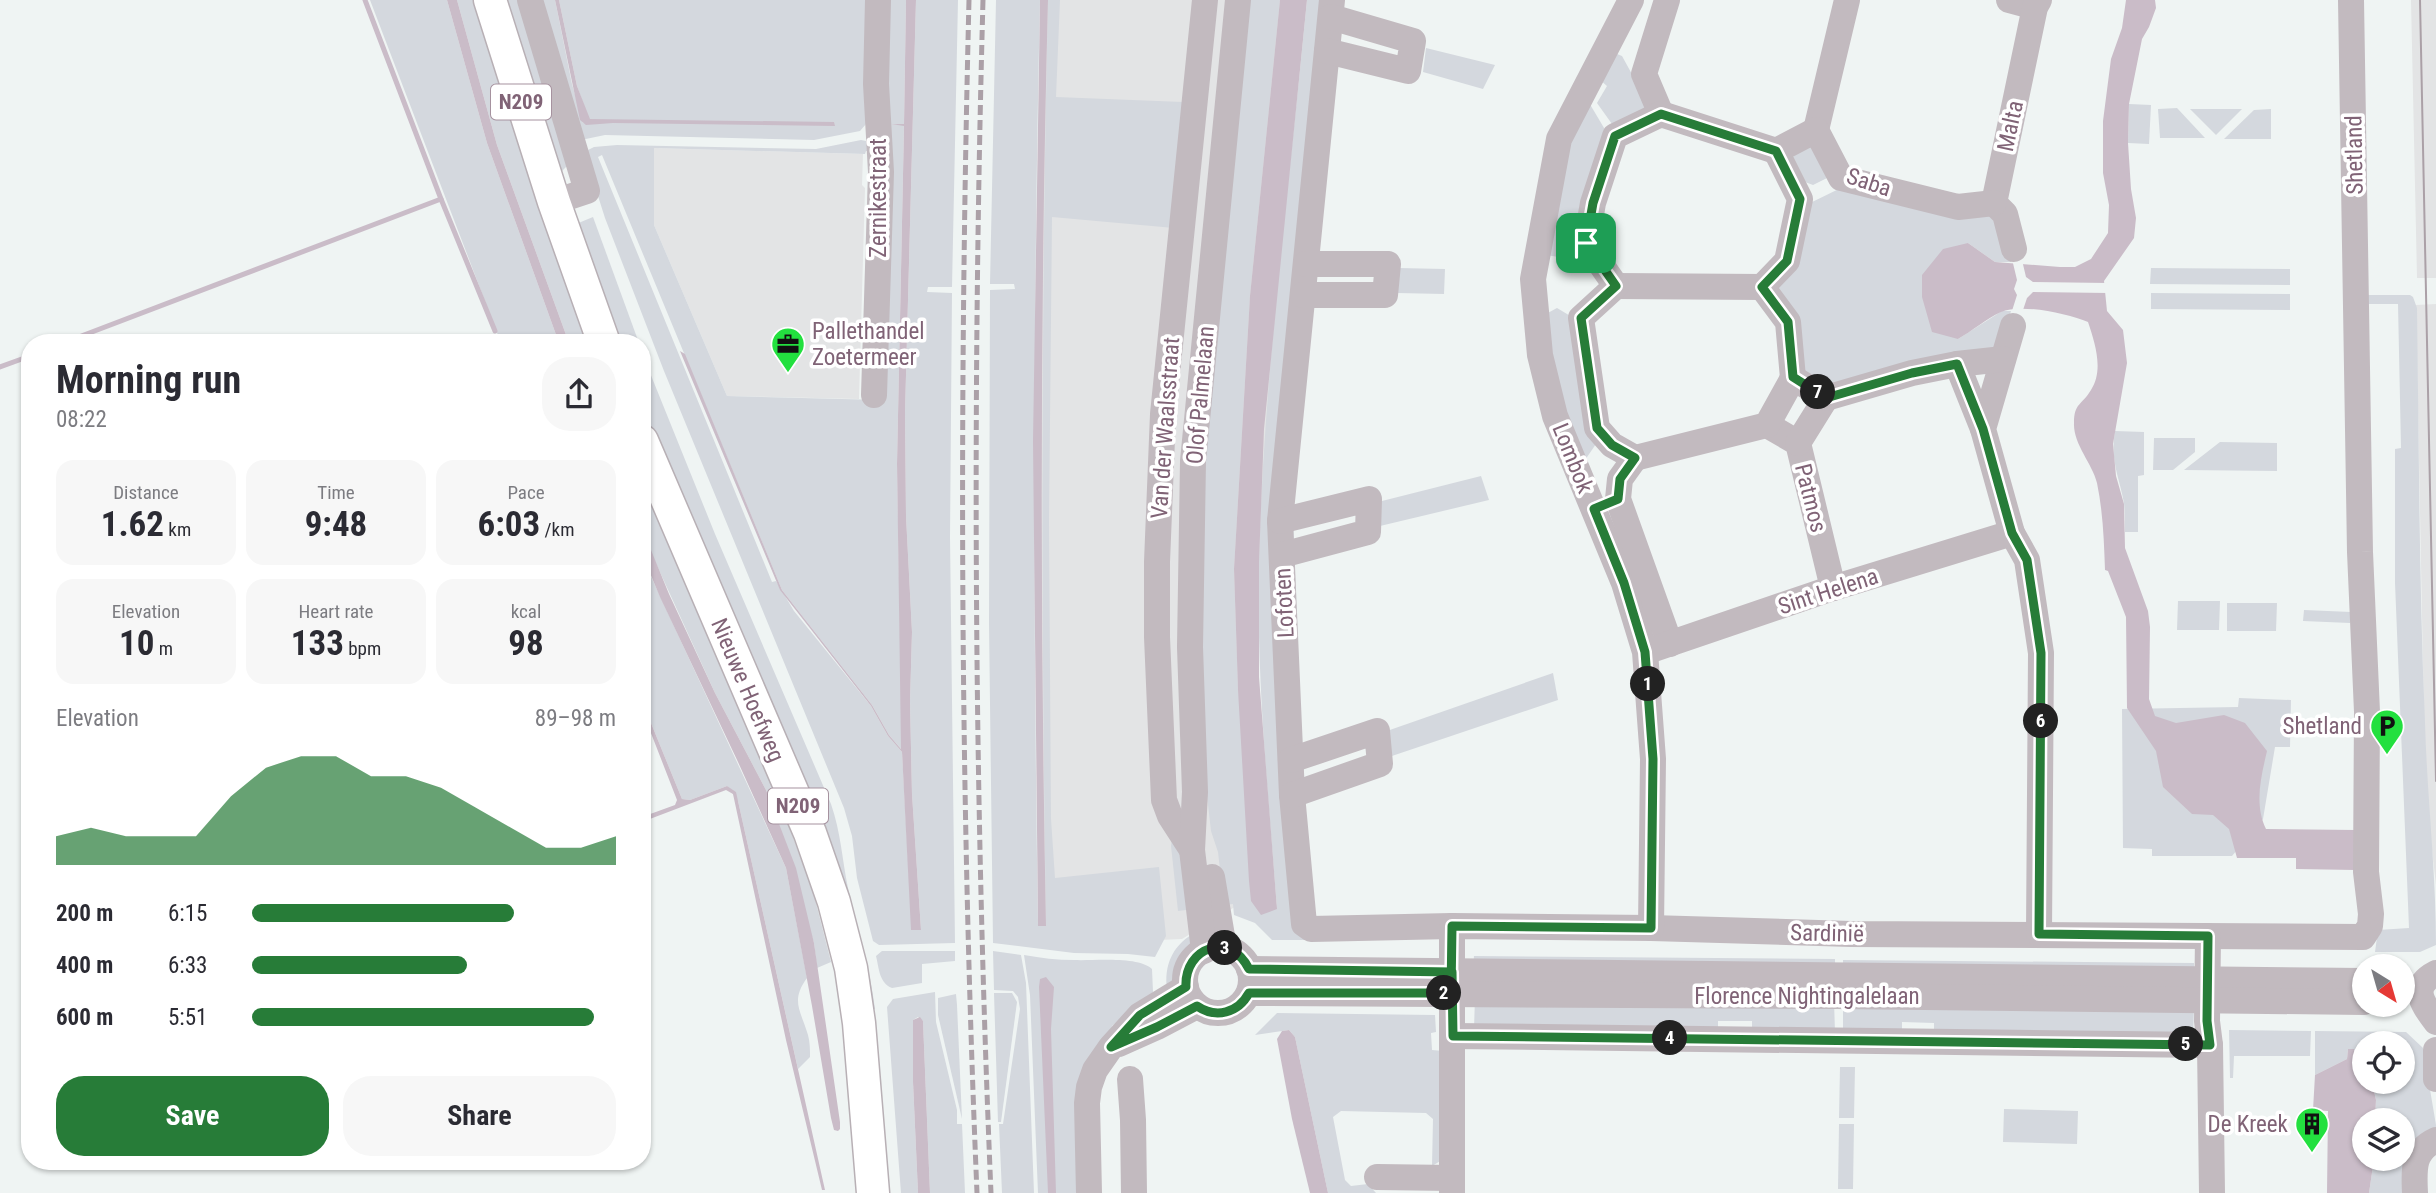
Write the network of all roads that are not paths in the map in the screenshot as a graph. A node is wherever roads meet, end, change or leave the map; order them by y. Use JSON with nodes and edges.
{"nodes":[{"id":1,"x":490,"y":0,"type":"edge"},
{"id":2,"x":530,"y":0,"type":"edge"},
{"id":3,"x":878,"y":0,"type":"edge"},
{"id":4,"x":1205,"y":0,"type":"edge"},
{"id":5,"x":1238,"y":0,"type":"edge"},
{"id":6,"x":1631,"y":0,"type":"edge"},
{"id":7,"x":1667,"y":0,"type":"edge"},
{"id":8,"x":1847,"y":0,"type":"edge"},
{"id":9,"x":2009,"y":0,"type":"edge"},
{"id":10,"x":2351,"y":0,"type":"edge"},
{"id":11,"x":2037,"y":4,"type":"edge"},
{"id":12,"x":1331,"y":9,"type":"edge"},
{"id":13,"x":1615,"y":32,"type":"junction"},
{"id":14,"x":1327,"y":51,"type":"junction"},
{"id":15,"x":1644,"y":74,"type":"junction"},
{"id":16,"x":1661,"y":114,"type":"junction"},
{"id":17,"x":1816,"y":130,"type":"junction"},
{"id":18,"x":1776,"y":151,"type":"junction"},
{"id":19,"x":1841,"y":178,"type":"junction"},
{"id":20,"x":1800,"y":199,"type":"junction"},
{"id":21,"x":554,"y":202,"type":"junction"},
{"id":22,"x":1994,"y":203,"type":"junction"},
{"id":23,"x":2014,"y":249,"type":"dead end"},
{"id":24,"x":1306,"y":264,"type":"junction"},
{"id":25,"x":1616,"y":286,"type":"junction"},
{"id":26,"x":1762,"y":287,"type":"junction"},
{"id":27,"x":1303,"y":295,"type":"junction"},
{"id":28,"x":2013,"y":326,"type":"dead end"},
{"id":29,"x":601,"y":334,"type":"edge"},
{"id":30,"x":2003,"y":359,"type":"junction"},
{"id":31,"x":1957,"y":364,"type":"junction"},
{"id":32,"x":1793,"y":377,"type":"junction"},
{"id":33,"x":874,"y":396,"type":"dead end"},
{"id":34,"x":1826,"y":398,"type":"junction"},
{"id":35,"x":1767,"y":425,"type":"junction"},
{"id":36,"x":1983,"y":429,"type":"junction"},
{"id":37,"x":1798,"y":443,"type":"junction"},
{"id":38,"x":1635,"y":458,"type":"junction"},
{"id":39,"x":651,"y":462,"type":"edge"},
{"id":40,"x":1606,"y":504,"type":"junction"},
{"id":41,"x":1280,"y":521,"type":"junction"},
{"id":42,"x":2012,"y":533,"type":"junction"},
{"id":43,"x":1282,"y":555,"type":"junction"},
{"id":44,"x":1833,"y":588,"type":"junction"},
{"id":45,"x":1658,"y":648,"type":"junction"},
{"id":46,"x":1291,"y":760,"type":"junction"},
{"id":47,"x":1195,"y":792,"type":"junction"},
{"id":48,"x":1292,"y":795,"type":"junction"},
{"id":49,"x":1192,"y":850,"type":"junction"},
{"id":50,"x":1302,"y":912,"type":"joint"},
{"id":51,"x":1452,"y":926,"type":"junction"},
{"id":52,"x":1651,"y":928,"type":"junction"},
{"id":53,"x":2039,"y":934,"type":"junction"},
{"id":54,"x":2208,"y":936,"type":"junction"},
{"id":55,"x":2364,"y":937,"type":"joint"},
{"id":56,"x":1214,"y":949,"type":"junction"},
{"id":57,"x":1249,"y":981,"type":"junction"},
{"id":58,"x":1451,"y":982,"type":"junction"},
{"id":59,"x":2352,"y":982,"type":"edge"},
{"id":60,"x":2208,"y":989,"type":"junction"},
{"id":61,"x":1191,"y":996,"type":"junction"},
{"id":62,"x":2352,"y":1001,"type":"edge"},
{"id":63,"x":1453,"y":1036,"type":"junction"},
{"id":64,"x":2210,"y":1045,"type":"junction"},
{"id":65,"x":2436,"y":1050,"type":"edge"},
{"id":66,"x":1130,"y":1079,"type":"dead end"},
{"id":67,"x":2436,"y":1079,"type":"edge"},
{"id":68,"x":2436,"y":1140,"type":"edge"},
{"id":69,"x":1377,"y":1177,"type":"dead end"},
{"id":70,"x":1452,"y":1185,"type":"edge"},
{"id":71,"x":873,"y":1193,"type":"edge"},
{"id":72,"x":1089,"y":1193,"type":"edge"},
{"id":73,"x":1134,"y":1193,"type":"edge"},
{"id":74,"x":2212,"y":1193,"type":"edge"},
{"id":75,"x":2414,"y":1193,"type":"edge"}],
"edges":[{"from":1,"to":21,"type":"main road","number":"N209"},
{"from":2,"to":21,"type":"street"},
{"from":3,"to":33,"type":"street","name":"Zernikestraat"},
{"from":4,"to":49,"type":"street","name":"Van der Waalsstraat"},
{"from":5,"to":47,"type":"street","name":"Olof Palmelaan"},
{"from":6,"to":13,"type":"street","name":"Lombok"},
{"from":7,"to":15,"type":"street"},
{"from":8,"to":17,"type":"street"},
{"from":9,"to":11,"type":"street"},
{"from":10,"to":55,"type":"street","name":"Shetland"},
{"from":11,"to":22,"type":"street","name":"Malta"},
{"from":12,"to":14,"type":"street","name":"Lofoten"},
{"from":12,"to":14,"type":"street","name":"Lofoten"},
{"from":13,"to":15,"type":"street"},
{"from":13,"to":40,"type":"street","name":"Lombok"},
{"from":14,"to":24,"type":"street","name":"Lofoten"},
{"from":15,"to":16,"type":"street"},
{"from":16,"to":18,"type":"street"},
{"from":16,"to":25,"type":"street"},
{"from":17,"to":18,"type":"street"},
{"from":17,"to":19,"type":"street","name":"Saba"},
{"from":18,"to":20,"type":"street"},
{"from":19,"to":20,"type":"street"},
{"from":19,"to":22,"type":"street","name":"Saba"},
{"from":20,"to":26,"type":"street"},
{"from":21,"to":29,"type":"main road","number":"N209"},
{"from":22,"to":23,"type":"street"},
{"from":24,"to":27,"type":"street","name":"Lofoten"},
{"from":24,"to":27,"type":"street"},
{"from":25,"to":26,"type":"street"},
{"from":25,"to":38,"type":"street","name":"Lombok"},
{"from":26,"to":32,"type":"street"},
{"from":27,"to":41,"type":"street","name":"Lofoten"},
{"from":28,"to":30,"type":"street"},
{"from":30,"to":31,"type":"street"},
{"from":30,"to":36,"type":"street"},
{"from":31,"to":34,"type":"street"},
{"from":31,"to":36,"type":"street"},
{"from":32,"to":34,"type":"street"},
{"from":32,"to":35,"type":"street"},
{"from":34,"to":37,"type":"street"},
{"from":35,"to":37,"type":"street","name":"Patmos"},
{"from":35,"to":38,"type":"street"},
{"from":36,"to":42,"type":"street"},
{"from":37,"to":44,"type":"street","name":"Patmos"},
{"from":38,"to":40,"type":"street","name":"Lombok"},
{"from":39,"to":71,"type":"main road","name":"Nieuwe Hoefweg","number":"N209"},
{"from":40,"to":45,"type":"street","name":"Lombok"},
{"from":41,"to":43,"type":"street","name":"Lofoten"},
{"from":41,"to":43,"type":"street"},
{"from":42,"to":44,"type":"street","name":"Sint Helena"},
{"from":42,"to":53,"type":"street"},
{"from":43,"to":46,"type":"street","name":"Lofoten"},
{"from":44,"to":45,"type":"street","name":"Sint Helena"},
{"from":45,"to":52,"type":"street","name":"Lombok"},
{"from":46,"to":48,"type":"street","name":"Lofoten"},
{"from":46,"to":48,"type":"street"},
{"from":47,"to":49,"type":"street","name":"Olof Palmelaan"},
{"from":47,"to":56,"type":"street","name":"Olof Palmelaan"},
{"from":48,"to":50,"type":"street","name":"Lofoten"},
{"from":49,"to":56,"type":"street","name":"Olof Palmelaan"},
{"from":50,"to":51,"type":"street","name":"Sardinië"},
{"from":51,"to":52,"type":"street","name":"Sardinië"},
{"from":51,"to":58,"type":"street"},
{"from":52,"to":53,"type":"street","name":"Sardinië"},
{"from":53,"to":54,"type":"street","name":"Sardinië"},
{"from":54,"to":55,"type":"street","name":"Sardinië"},
{"from":54,"to":60,"type":"street"},
{"from":56,"to":57,"type":"street"},
{"from":56,"to":61,"type":"street"},
{"from":57,"to":58,"type":"street","name":"Florence Nightingalelaan"},
{"from":57,"to":61,"type":"street"},
{"from":58,"to":60,"type":"street","name":"Florence Nightingalelaan"},
{"from":58,"to":63,"type":"street"},
{"from":59,"to":60,"type":"street","name":"Florence Nightingalelaan"},
{"from":60,"to":62,"type":"street","name":"Florence Nightingalelaan"},
{"from":60,"to":64,"type":"street"},
{"from":61,"to":72,"type":"street"},
{"from":63,"to":64,"type":"street"},
{"from":63,"to":70,"type":"street"},
{"from":64,"to":74,"type":"street"},
{"from":65,"to":67,"type":"street"},
{"from":66,"to":73,"type":"street"},
{"from":68,"to":75,"type":"street"},
{"from":69,"to":70,"type":"street"}]}
